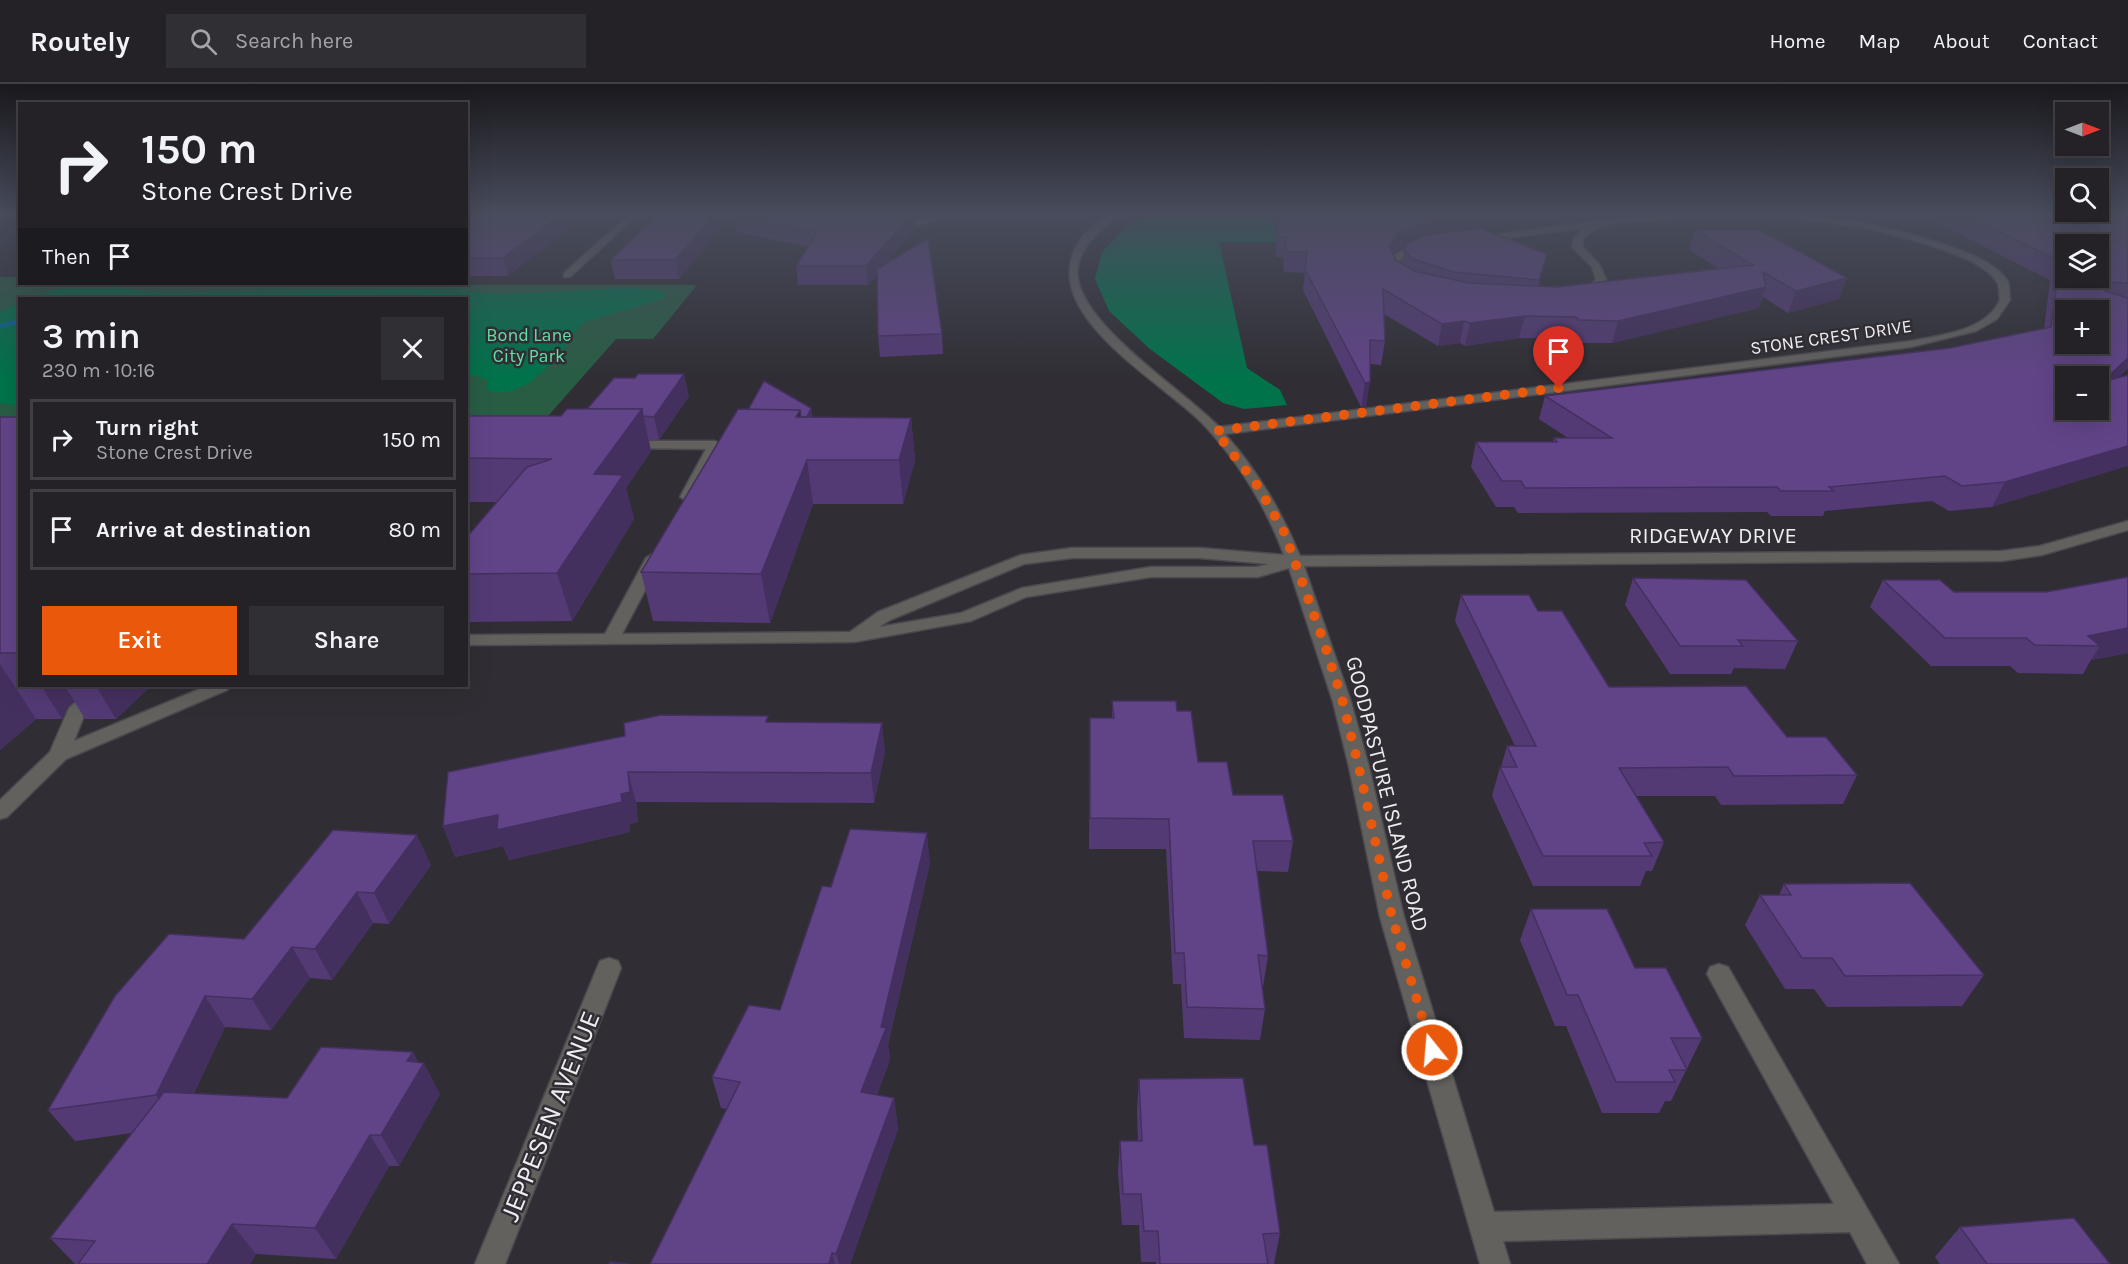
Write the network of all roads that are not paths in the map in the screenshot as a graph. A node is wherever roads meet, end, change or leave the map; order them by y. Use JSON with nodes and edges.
{"nodes":[{"id":1,"x":576,"y":268,"type":"edge"},
{"id":2,"x":1073,"y":268,"type":"edge"},
{"id":3,"x":1393,"y":268,"type":"edge"},
{"id":4,"x":1597,"y":268,"type":"edge"},
{"id":5,"x":1989,"y":268,"type":"edge"},
{"id":6,"x":567,"y":276,"type":"dead end"},
{"id":7,"x":1413,"y":286,"type":"edge"},
{"id":8,"x":1574,"y":299,"type":"edge"},
{"id":9,"x":1215,"y":431,"type":"junction"},
{"id":10,"x":608,"y":445,"type":"edge"},
{"id":11,"x":677,"y":515,"type":"edge"},
{"id":12,"x":2128,"y":525,"type":"edge"},
{"id":13,"x":661,"y":546,"type":"edge"},
{"id":14,"x":1294,"y":561,"type":"junction"},
{"id":15,"x":854,"y":637,"type":"junction"},
{"id":16,"x":611,"y":639,"type":"junction"},
{"id":17,"x":468,"y":640,"type":"edge"},
{"id":18,"x":103,"y":687,"type":"edge"},
{"id":19,"x":219,"y":687,"type":"edge"},
{"id":20,"x":59,"y":755,"type":"junction"},
{"id":21,"x":0,"y":812,"type":"edge"},
{"id":22,"x":609,"y":968,"type":"dead end"},
{"id":23,"x":1719,"y":974,"type":"dead end"},
{"id":24,"x":1858,"y":1218,"type":"junction"},
{"id":25,"x":1484,"y":1227,"type":"junction"},
{"id":26,"x":490,"y":1264,"type":"edge"},
{"id":27,"x":1495,"y":1264,"type":"edge"},
{"id":28,"x":1884,"y":1264,"type":"edge"}],
"edges":[{"from":1,"to":6,"type":"street"},
{"from":2,"to":9,"type":"street","name":"GOODPASTURE ISLAND ROAD"},
{"from":3,"to":7,"type":"street"},
{"from":4,"to":8,"type":"street"},
{"from":5,"to":9,"type":"street","name":"STONE CREST DRIVE"},
{"from":9,"to":14,"type":"street","name":"GOODPASTURE ISLAND ROAD"},
{"from":10,"to":11,"type":"street"},
{"from":12,"to":14,"type":"street","name":"RIDGEWAY DRIVE"},
{"from":13,"to":16,"type":"street"},
{"from":14,"to":15,"type":"street"},
{"from":14,"to":15,"type":"street"},
{"from":14,"to":25,"type":"street","name":"GOODPASTURE ISLAND ROAD"},
{"from":15,"to":16,"type":"street"},
{"from":16,"to":17,"type":"street"},
{"from":18,"to":20,"type":"street"},
{"from":19,"to":20,"type":"street"},
{"from":20,"to":21,"type":"street"},
{"from":22,"to":26,"type":"street","name":"JEPPESEN AVENUE"},
{"from":23,"to":24,"type":"street"},
{"from":24,"to":25,"type":"street"},
{"from":24,"to":28,"type":"street"},
{"from":25,"to":27,"type":"street","name":"GOODPASTURE ISLAND ROAD"}]}
